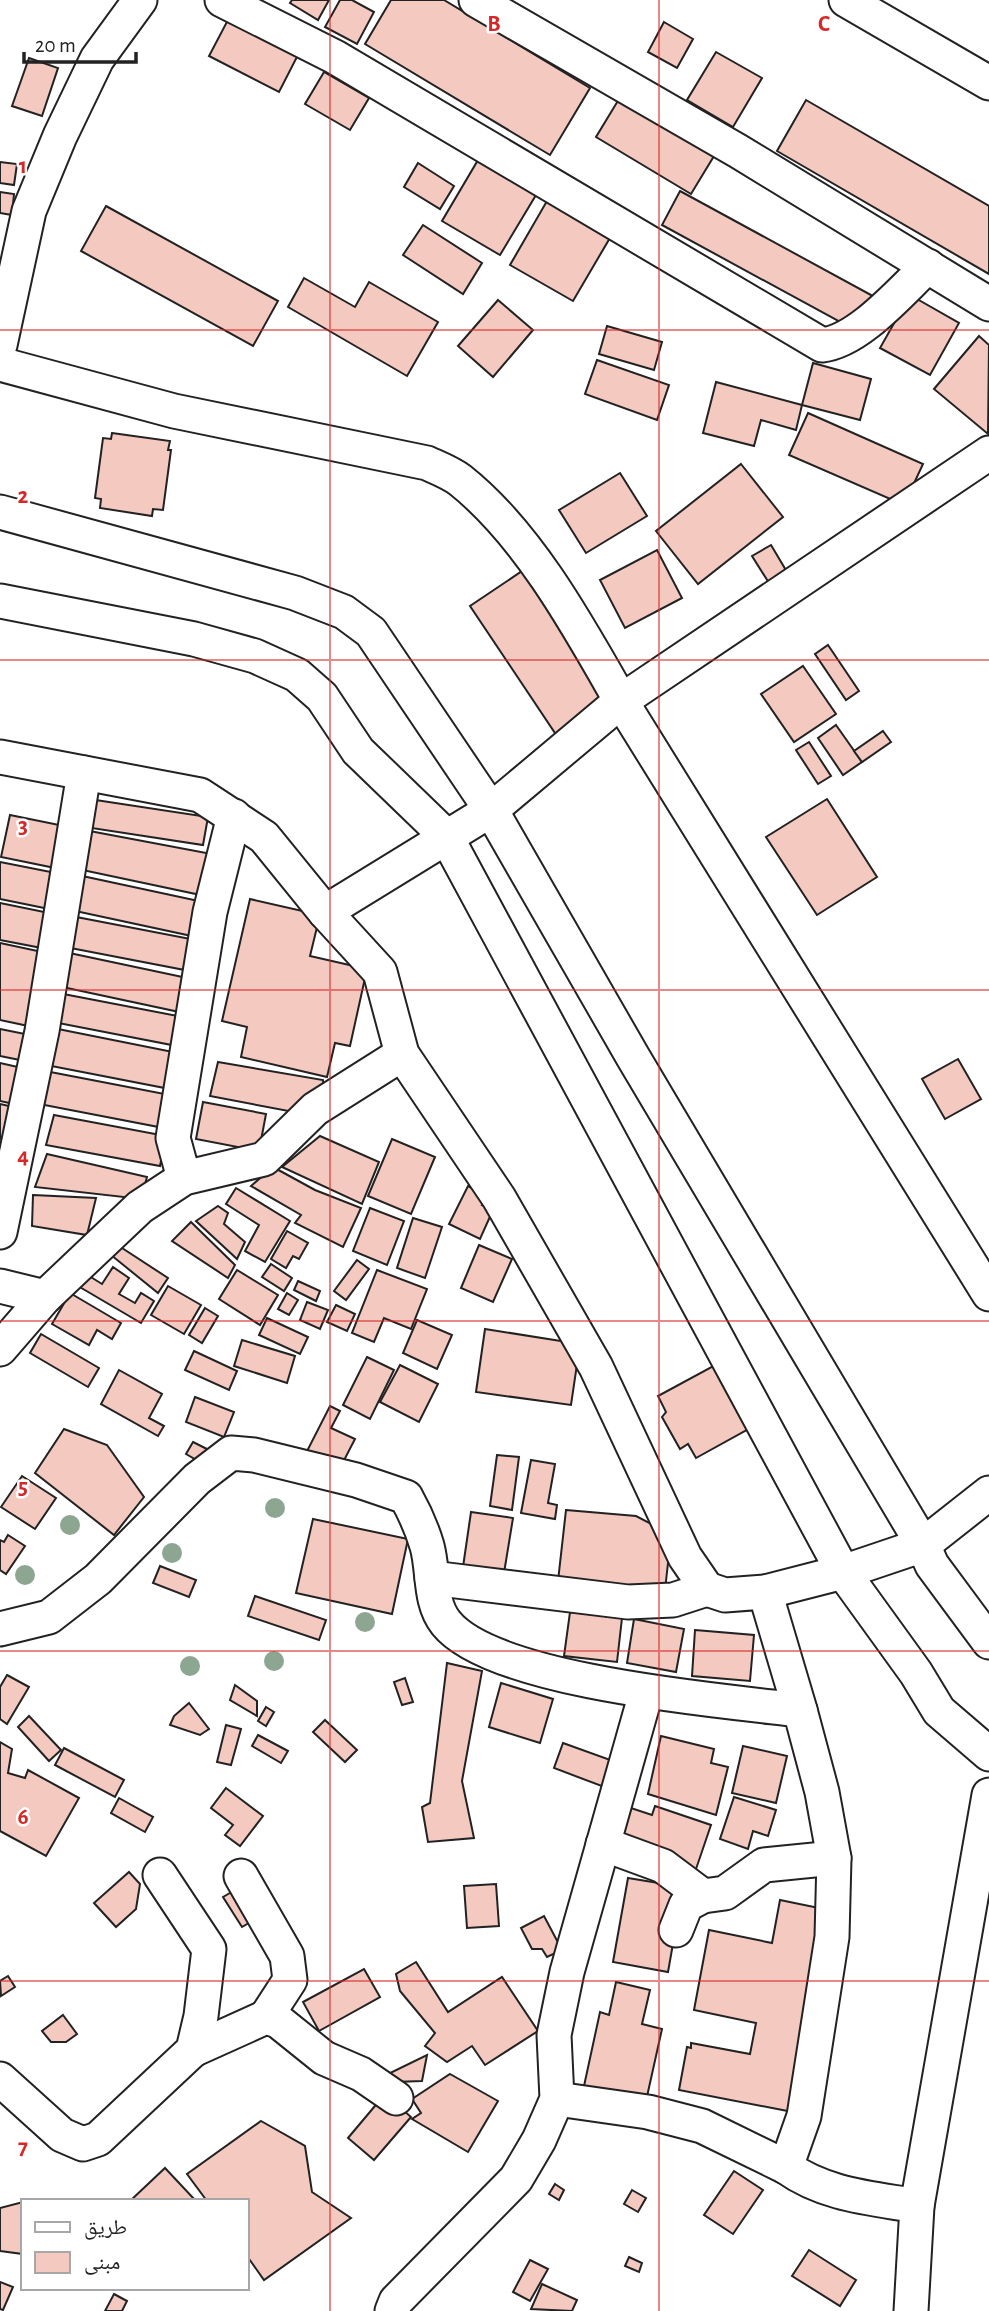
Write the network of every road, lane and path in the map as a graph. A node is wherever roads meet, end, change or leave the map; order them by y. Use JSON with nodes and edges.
{"nodes":[{"id":1,"x":141,"y":0,"type":"edge"},
{"id":2,"x":222,"y":0,"type":"edge"},
{"id":3,"x":476,"y":0,"type":"edge"},
{"id":4,"x":846,"y":0,"type":"edge"},
{"id":5,"x":989,"y":83,"type":"edge"},
{"id":6,"x":928,"y":266,"type":"junction"},
{"id":7,"x":989,"y":304,"type":"edge"},
{"id":8,"x":0,"y":345,"type":"edge"},
{"id":9,"x":0,"y":364,"type":"edge"},
{"id":10,"x":989,"y":453,"type":"edge"},
{"id":11,"x":0,"y":512,"type":"edge"},
{"id":12,"x":0,"y":601,"type":"edge"},
{"id":13,"x":621,"y":701,"type":"junction"},
{"id":14,"x":0,"y":757,"type":"edge"},
{"id":15,"x":84,"y":773,"type":"junction"},
{"id":16,"x":491,"y":810,"type":"junction"},
{"id":17,"x":234,"y":816,"type":"junction"},
{"id":18,"x":446,"y":836,"type":"junction"},
{"id":19,"x":325,"y":912,"type":"junction"},
{"id":20,"x":402,"y":1054,"type":"junction"},
{"id":21,"x":184,"y":1178,"type":"junction"},
{"id":22,"x":0,"y":1232,"type":"edge"},
{"id":23,"x":0,"y":1286,"type":"edge"},
{"id":24,"x":989,"y":1294,"type":"edge"},
{"id":25,"x":45,"y":1297,"type":"junction"},
{"id":26,"x":0,"y":1349,"type":"edge"},
{"id":27,"x":989,"y":1493,"type":"edge"},
{"id":28,"x":923,"y":1545,"type":"junction"},
{"id":29,"x":843,"y":1572,"type":"junction"},
{"id":30,"x":432,"y":1578,"type":"junction"},
{"id":31,"x":707,"y":1590,"type":"junction"},
{"id":32,"x":765,"y":1592,"type":"junction"},
{"id":33,"x":0,"y":1629,"type":"edge"},
{"id":34,"x":989,"y":1642,"type":"edge"},
{"id":35,"x":646,"y":1693,"type":"junction"},
{"id":36,"x":800,"y":1710,"type":"junction"},
{"id":37,"x":989,"y":1754,"type":"edge"},
{"id":38,"x":989,"y":1796,"type":"edge"},
{"id":39,"x":603,"y":1844,"type":"junction"},
{"id":40,"x":834,"y":1858,"type":"junction"},
{"id":41,"x":984,"y":1861,"type":"edge"},
{"id":42,"x":160,"y":1875,"type":"dead end"},
{"id":43,"x":241,"y":1876,"type":"dead end"},
{"id":44,"x":703,"y":1896,"type":"junction"},
{"id":45,"x":676,"y":1930,"type":"dead end"},
{"id":46,"x":266,"y":2017,"type":"junction"},
{"id":47,"x":193,"y":2050,"type":"junction"},
{"id":48,"x":0,"y":2079,"type":"edge"},
{"id":49,"x":396,"y":2098,"type":"dead end"},
{"id":50,"x":556,"y":2099,"type":"junction"},
{"id":51,"x":786,"y":2167,"type":"junction"},
{"id":52,"x":917,"y":2206,"type":"junction"},
{"id":53,"x":392,"y":2311,"type":"edge"},
{"id":54,"x":911,"y":2311,"type":"edge"}],
"edges":[{"from":1,"to":8,"type":"street"},
{"from":2,"to":6,"type":"street"},
{"from":3,"to":6,"type":"street"},
{"from":4,"to":5,"type":"street"},
{"from":6,"to":7,"type":"street"},
{"from":9,"to":13,"type":"street"},
{"from":10,"to":13,"type":"street"},
{"from":11,"to":16,"type":"street"},
{"from":12,"to":18,"type":"street"},
{"from":13,"to":16,"type":"street"},
{"from":13,"to":24,"type":"street"},
{"from":14,"to":15,"type":"street"},
{"from":15,"to":17,"type":"street"},
{"from":15,"to":22,"type":"street"},
{"from":16,"to":18,"type":"street"},
{"from":16,"to":28,"type":"street"},
{"from":17,"to":19,"type":"street"},
{"from":17,"to":21,"type":"street"},
{"from":18,"to":19,"type":"street"},
{"from":18,"to":29,"type":"street"},
{"from":19,"to":20,"type":"street"},
{"from":20,"to":21,"type":"street"},
{"from":20,"to":31,"type":"street"},
{"from":21,"to":25,"type":"street"},
{"from":23,"to":25,"type":"street"},
{"from":25,"to":26,"type":"street"},
{"from":27,"to":28,"type":"street"},
{"from":28,"to":29,"type":"street"},
{"from":28,"to":34,"type":"street"},
{"from":29,"to":32,"type":"street"},
{"from":29,"to":37,"type":"street"},
{"from":30,"to":31,"type":"street"},
{"from":30,"to":33,"type":"street"},
{"from":30,"to":35,"type":"street"},
{"from":31,"to":32,"type":"street"},
{"from":32,"to":36,"type":"street"},
{"from":35,"to":36,"type":"street"},
{"from":35,"to":39,"type":"street"},
{"from":36,"to":40,"type":"street"},
{"from":38,"to":41,"type":"street"},
{"from":39,"to":44,"type":"street"},
{"from":39,"to":50,"type":"street"},
{"from":40,"to":44,"type":"street"},
{"from":40,"to":51,"type":"street"},
{"from":41,"to":52,"type":"street"},
{"from":42,"to":47,"type":"street"},
{"from":43,"to":46,"type":"street"},
{"from":44,"to":45,"type":"street"},
{"from":46,"to":47,"type":"street"},
{"from":46,"to":49,"type":"street"},
{"from":47,"to":48,"type":"street"},
{"from":50,"to":51,"type":"street"},
{"from":50,"to":53,"type":"street"},
{"from":51,"to":52,"type":"street"},
{"from":52,"to":54,"type":"street"}]}
